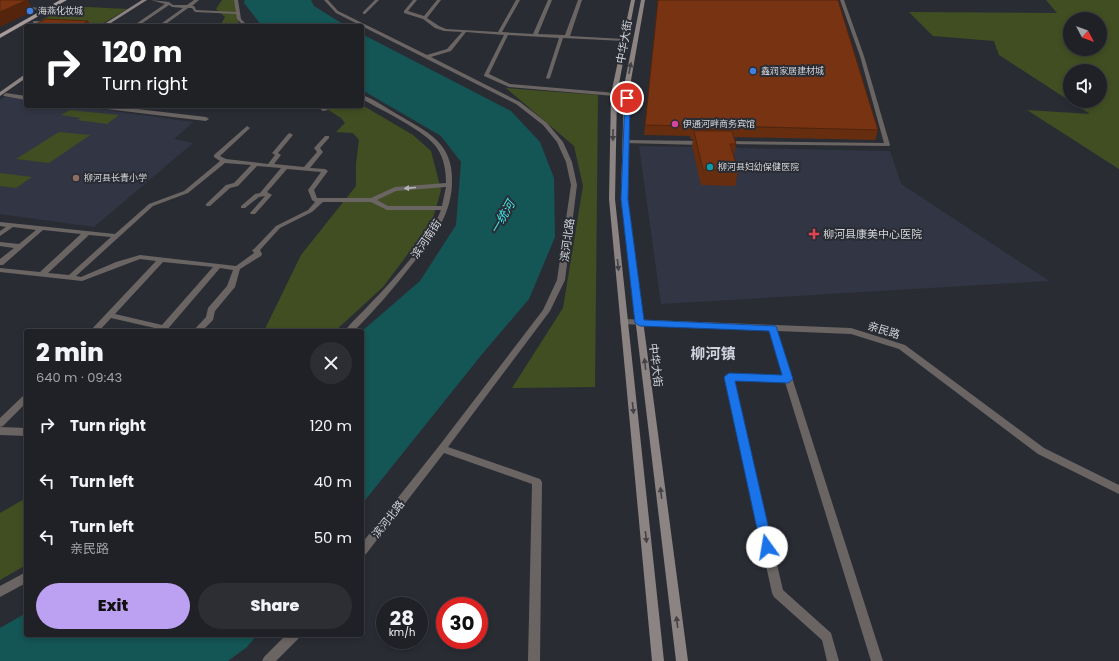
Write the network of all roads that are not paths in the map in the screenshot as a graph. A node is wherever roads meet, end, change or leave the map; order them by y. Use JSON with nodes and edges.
{"nodes":[{"id":1,"x":64,"y":0,"type":"edge"},
{"id":2,"x":72,"y":0,"type":"edge"},
{"id":3,"x":145,"y":0,"type":"edge"},
{"id":4,"x":152,"y":0,"type":"edge"},
{"id":5,"x":197,"y":0,"type":"edge"},
{"id":6,"x":236,"y":0,"type":"edge"},
{"id":7,"x":326,"y":0,"type":"edge"},
{"id":8,"x":377,"y":0,"type":"edge"},
{"id":9,"x":415,"y":0,"type":"edge"},
{"id":10,"x":439,"y":0,"type":"edge"},
{"id":11,"x":518,"y":0,"type":"edge"},
{"id":12,"x":550,"y":0,"type":"edge"},
{"id":13,"x":580,"y":0,"type":"edge"},
{"id":14,"x":633,"y":0,"type":"edge"},
{"id":15,"x":643,"y":0,"type":"edge"},
{"id":16,"x":842,"y":0,"type":"edge"},
{"id":17,"x":169,"y":3,"type":"junction"},
{"id":18,"x":20,"y":7,"type":"edge"},
{"id":19,"x":187,"y":7,"type":"junction"},
{"id":20,"x":48,"y":10,"type":"junction"},
{"id":21,"x":237,"y":13,"type":"dead end"},
{"id":22,"x":364,"y":13,"type":"dead end"},
{"id":23,"x":426,"y":18,"type":"junction"},
{"id":24,"x":35,"y":22,"type":"junction"},
{"id":25,"x":56,"y":23,"type":"edge"},
{"id":26,"x":30,"y":24,"type":"edge"},
{"id":27,"x":107,"y":24,"type":"edge"},
{"id":28,"x":115,"y":24,"type":"edge"},
{"id":29,"x":138,"y":24,"type":"edge"},
{"id":30,"x":163,"y":24,"type":"edge"},
{"id":31,"x":244,"y":24,"type":"edge"},
{"id":32,"x":361,"y":24,"type":"edge"},
{"id":33,"x":364,"y":26,"type":"edge"},
{"id":34,"x":24,"y":27,"type":"edge"},
{"id":35,"x":465,"y":31,"type":"junction"},
{"id":36,"x":499,"y":33,"type":"junction"},
{"id":37,"x":507,"y":33,"type":"junction"},
{"id":38,"x":535,"y":35,"type":"junction"},
{"id":39,"x":0,"y":37,"type":"edge"},
{"id":40,"x":561,"y":37,"type":"junction"},
{"id":41,"x":567,"y":37,"type":"junction"},
{"id":42,"x":624,"y":40,"type":"junction"},
{"id":43,"x":427,"y":57,"type":"junction"},
{"id":44,"x":24,"y":78,"type":"edge"},
{"id":45,"x":548,"y":78,"type":"dead end"},
{"id":46,"x":24,"y":83,"type":"edge"},
{"id":47,"x":614,"y":94,"type":"junction"},
{"id":48,"x":3,"y":95,"type":"edge"},
{"id":49,"x":24,"y":98,"type":"edge"},
{"id":50,"x":364,"y":98,"type":"edge"},
{"id":51,"x":0,"y":99,"type":"edge"},
{"id":52,"x":119,"y":108,"type":"edge"},
{"id":53,"x":322,"y":108,"type":"edge"},
{"id":54,"x":325,"y":110,"type":"dead end"},
{"id":55,"x":206,"y":119,"type":"dead end"},
{"id":56,"x":247,"y":128,"type":"dead end"},
{"id":57,"x":290,"y":136,"type":"dead end"},
{"id":58,"x":327,"y":137,"type":"dead end"},
{"id":59,"x":626,"y":142,"type":"junction"},
{"id":60,"x":711,"y":143,"type":"edge"},
{"id":61,"x":719,"y":143,"type":"edge"},
{"id":62,"x":224,"y":161,"type":"junction"},
{"id":63,"x":256,"y":164,"type":"junction"},
{"id":64,"x":269,"y":166,"type":"junction"},
{"id":65,"x":286,"y":167,"type":"junction"},
{"id":66,"x":306,"y":169,"type":"junction"},
{"id":67,"x":449,"y":185,"type":"junction"},
{"id":68,"x":264,"y":194,"type":"junction"},
{"id":69,"x":321,"y":200,"type":"junction"},
{"id":70,"x":372,"y":200,"type":"junction"},
{"id":71,"x":208,"y":205,"type":"dead end"},
{"id":72,"x":243,"y":207,"type":"dead end"},
{"id":73,"x":445,"y":208,"type":"junction"},
{"id":74,"x":253,"y":213,"type":"dead end"},
{"id":75,"x":0,"y":224,"type":"edge"},
{"id":76,"x":12,"y":225,"type":"junction"},
{"id":77,"x":42,"y":228,"type":"junction"},
{"id":78,"x":87,"y":233,"type":"junction"},
{"id":79,"x":0,"y":234,"type":"edge"},
{"id":80,"x":117,"y":236,"type":"junction"},
{"id":81,"x":0,"y":244,"type":"edge"},
{"id":82,"x":20,"y":246,"type":"junction"},
{"id":83,"x":161,"y":260,"type":"junction"},
{"id":84,"x":0,"y":264,"type":"edge"},
{"id":85,"x":218,"y":266,"type":"junction"},
{"id":86,"x":237,"y":268,"type":"junction"},
{"id":87,"x":0,"y":270,"type":"edge"},
{"id":88,"x":41,"y":274,"type":"junction"},
{"id":89,"x":70,"y":278,"type":"junction"},
{"id":90,"x":110,"y":315,"type":"junction"},
{"id":91,"x":624,"y":322,"type":"junction"},
{"id":92,"x":640,"y":323,"type":"junction"},
{"id":93,"x":772,"y":328,"type":"junction"},
{"id":94,"x":96,"y":329,"type":"edge"},
{"id":95,"x":163,"y":329,"type":"edge"},
{"id":96,"x":199,"y":329,"type":"edge"},
{"id":97,"x":350,"y":329,"type":"edge"},
{"id":98,"x":788,"y":379,"type":"junction"},
{"id":99,"x":24,"y":400,"type":"edge"},
{"id":100,"x":0,"y":428,"type":"edge"},
{"id":101,"x":24,"y":432,"type":"edge"},
{"id":102,"x":442,"y":449,"type":"junction"},
{"id":103,"x":1119,"y":490,"type":"edge"},
{"id":104,"x":364,"y":548,"type":"edge"},
{"id":105,"x":24,"y":578,"type":"edge"},
{"id":106,"x":0,"y":592,"type":"edge"},
{"id":107,"x":292,"y":637,"type":"edge"},
{"id":108,"x":268,"y":661,"type":"edge"},
{"id":109,"x":534,"y":661,"type":"edge"},
{"id":110,"x":658,"y":661,"type":"edge"},
{"id":111,"x":682,"y":661,"type":"edge"},
{"id":112,"x":833,"y":661,"type":"edge"},
{"id":113,"x":877,"y":661,"type":"edge"}],
"edges":[{"from":1,"to":20,"type":"main road"},
{"from":2,"to":24,"type":"main road"},
{"from":3,"to":27,"type":"main road"},
{"from":4,"to":17,"type":"street"},
{"from":4,"to":28,"type":"main road"},
{"from":5,"to":19,"type":"street"},
{"from":6,"to":31,"type":"street"},
{"from":7,"to":32,"type":"street","name":"滨河北路"},
{"from":8,"to":22,"type":"street"},
{"from":9,"to":23,"type":"street"},
{"from":10,"to":23,"type":"street"},
{"from":11,"to":36,"type":"street"},
{"from":12,"to":38,"type":"street"},
{"from":13,"to":41,"type":"street"},
{"from":14,"to":42,"type":"main road","name":"中华大街"},
{"from":59,"to":15,"type":"main road","name":"中华大街","one_way":true},
{"from":16,"to":61,"type":"street"},
{"from":17,"to":19,"type":"street"},
{"from":17,"to":29,"type":"street"},
{"from":18,"to":20,"type":"street"},
{"from":19,"to":21,"type":"street"},
{"from":19,"to":30,"type":"street"},
{"from":20,"to":39,"type":"main road"},
{"from":23,"to":35,"type":"street"},
{"from":24,"to":25,"type":"street"},
{"from":24,"to":26,"type":"main road"},
{"from":33,"to":43,"type":"street","name":"滨河北路"},
{"from":34,"to":39,"type":"main road"},
{"from":35,"to":36,"type":"street"},
{"from":35,"to":43,"type":"street"},
{"from":36,"to":37,"type":"street"},
{"from":37,"to":38,"type":"street"},
{"from":37,"to":47,"type":"street"},
{"from":38,"to":40,"type":"street"},
{"from":40,"to":41,"type":"street"},
{"from":40,"to":45,"type":"street"},
{"from":41,"to":42,"type":"street"},
{"from":42,"to":47,"type":"main road","name":"中华大街"},
{"from":43,"to":102,"type":"street","name":"滨河北路"},
{"from":44,"to":48,"type":"main road"},
{"from":46,"to":48,"type":"main road"},
{"from":47,"to":91,"type":"main road","name":"中华大街","one_way":true},
{"from":48,"to":49,"type":"street"},
{"from":48,"to":51,"type":"main road"},
{"from":50,"to":67,"type":"street","name":"滨河南街"},
{"from":52,"to":55,"type":"street"},
{"from":53,"to":54,"type":"street"},
{"from":56,"to":62,"type":"street"},
{"from":57,"to":64,"type":"street"},
{"from":58,"to":66,"type":"street"},
{"from":59,"to":60,"type":"street"},
{"from":59,"to":92,"type":"main road","name":"中华大街"},
{"from":62,"to":63,"type":"street"},
{"from":62,"to":80,"type":"street"},
{"from":63,"to":64,"type":"street"},
{"from":63,"to":71,"type":"street"},
{"from":64,"to":65,"type":"street"},
{"from":65,"to":66,"type":"street"},
{"from":65,"to":68,"type":"street"},
{"from":66,"to":69,"type":"street"},
{"from":67,"to":70,"type":"street","one_way":true},
{"from":67,"to":73,"type":"street","name":"滨河南街"},
{"from":68,"to":72,"type":"street"},
{"from":68,"to":74,"type":"street"},
{"from":69,"to":70,"type":"street"},
{"from":69,"to":86,"type":"street"},
{"from":70,"to":73,"type":"street"},
{"from":73,"to":97,"type":"street","name":"滨河南街"},
{"from":75,"to":76,"type":"street"},
{"from":76,"to":77,"type":"street"},
{"from":76,"to":79,"type":"street"},
{"from":77,"to":78,"type":"street"},
{"from":77,"to":82,"type":"street"},
{"from":78,"to":80,"type":"street"},
{"from":78,"to":88,"type":"street"},
{"from":80,"to":89,"type":"street"},
{"from":81,"to":82,"type":"street"},
{"from":82,"to":84,"type":"street"},
{"from":83,"to":85,"type":"street"},
{"from":83,"to":89,"type":"street"},
{"from":83,"to":90,"type":"street"},
{"from":85,"to":86,"type":"street"},
{"from":85,"to":95,"type":"street"},
{"from":86,"to":96,"type":"street"},
{"from":87,"to":88,"type":"street"},
{"from":88,"to":89,"type":"street"},
{"from":90,"to":94,"type":"street"},
{"from":90,"to":95,"type":"street"},
{"from":91,"to":92,"type":"street","name":"亲民路"},
{"from":91,"to":110,"type":"main road","name":"中华大街","one_way":true},
{"from":92,"to":93,"type":"street","name":"亲民路"},
{"from":111,"to":92,"type":"main road","name":"中华大街","one_way":true},
{"from":93,"to":98,"type":"street"},
{"from":93,"to":103,"type":"street","name":"亲民路"},
{"from":98,"to":112,"type":"street"},
{"from":98,"to":113,"type":"street"},
{"from":99,"to":100,"type":"street"},
{"from":100,"to":101,"type":"street"},
{"from":102,"to":104,"type":"street","name":"滨河北路"},
{"from":102,"to":109,"type":"street"},
{"from":105,"to":106,"type":"street"},
{"from":107,"to":108,"type":"street"}]}
